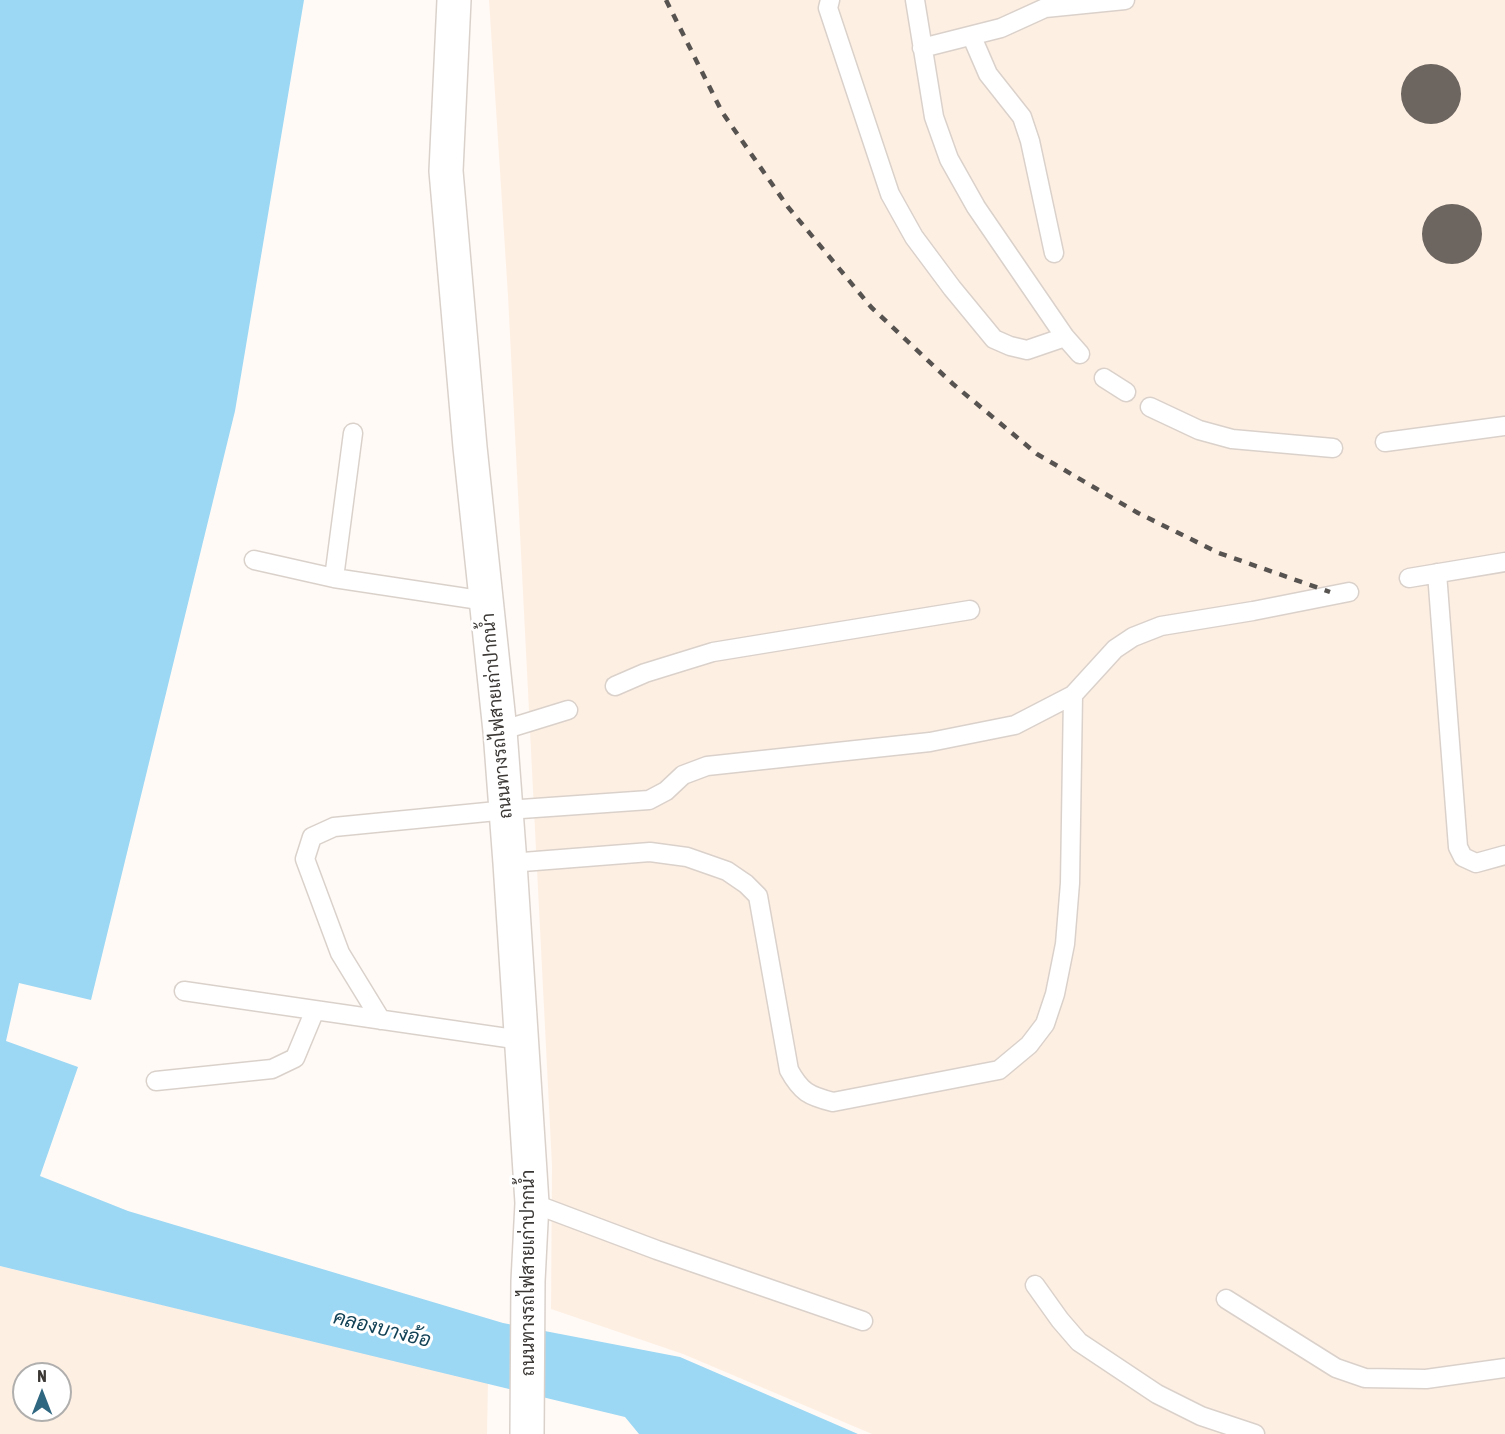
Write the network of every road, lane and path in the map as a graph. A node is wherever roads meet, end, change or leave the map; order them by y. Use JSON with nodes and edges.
{"nodes":[{"id":1,"x":454,"y":0,"type":"edge"},
{"id":2,"x":830,"y":0,"type":"edge"},
{"id":3,"x":915,"y":0,"type":"edge"},
{"id":4,"x":1125,"y":0,"type":"edge"},
{"id":5,"x":972,"y":37,"type":"junction"},
{"id":6,"x":922,"y":48,"type":"junction"},
{"id":7,"x":1054,"y":253,"type":"dead end"},
{"id":8,"x":1065,"y":337,"type":"junction"},
{"id":9,"x":1080,"y":354,"type":"dead end"},
{"id":10,"x":1104,"y":378,"type":"dead end"},
{"id":11,"x":1126,"y":392,"type":"dead end"},
{"id":12,"x":1150,"y":407,"type":"dead end"},
{"id":13,"x":1505,"y":426,"type":"edge"},
{"id":14,"x":353,"y":433,"type":"dead end"},
{"id":15,"x":1384,"y":442,"type":"dead end"},
{"id":16,"x":1333,"y":448,"type":"dead end"},
{"id":17,"x":254,"y":561,"type":"dead end"},
{"id":18,"x":1505,"y":562,"type":"edge"},
{"id":19,"x":1437,"y":573,"type":"junction"},
{"id":20,"x":334,"y":578,"type":"junction"},
{"id":21,"x":1409,"y":578,"type":"dead end"},
{"id":22,"x":1349,"y":592,"type":"dead end"},
{"id":23,"x":486,"y":601,"type":"junction"},
{"id":24,"x":970,"y":610,"type":"dead end"},
{"id":25,"x":615,"y":686,"type":"dead end"},
{"id":26,"x":1073,"y":696,"type":"junction"},
{"id":27,"x":568,"y":710,"type":"dead end"},
{"id":28,"x":500,"y":731,"type":"junction"},
{"id":29,"x":507,"y":810,"type":"junction"},
{"id":30,"x":1505,"y":855,"type":"edge"},
{"id":31,"x":510,"y":863,"type":"junction"},
{"id":32,"x":184,"y":991,"type":"dead end"},
{"id":33,"x":315,"y":1010,"type":"junction"},
{"id":34,"x":381,"y":1020,"type":"junction"},
{"id":35,"x":521,"y":1040,"type":"junction"},
{"id":36,"x":156,"y":1081,"type":"dead end"},
{"id":37,"x":532,"y":1203,"type":"junction"},
{"id":38,"x":1035,"y":1285,"type":"dead end"},
{"id":39,"x":1226,"y":1299,"type":"dead end"},
{"id":40,"x":862,"y":1321,"type":"dead end"},
{"id":41,"x":1505,"y":1368,"type":"edge"},
{"id":42,"x":527,"y":1420,"type":"edge"},
{"id":43,"x":1255,"y":1434,"type":"edge"}],
"edges":[{"from":1,"to":23,"type":"main road","name":"ถนนทางรถไฟสายเก่าปากน้ำ"},
{"from":2,"to":8,"type":"lane"},
{"from":3,"to":6,"type":"lane"},
{"from":4,"to":5,"type":"lane"},
{"from":5,"to":6,"type":"lane"},
{"from":5,"to":7,"type":"lane"},
{"from":6,"to":8,"type":"lane"},
{"from":8,"to":9,"type":"lane"},
{"from":10,"to":11,"type":"lane"},
{"from":12,"to":16,"type":"lane"},
{"from":13,"to":15,"type":"lane"},
{"from":14,"to":20,"type":"lane"},
{"from":17,"to":20,"type":"lane"},
{"from":18,"to":19,"type":"lane"},
{"from":19,"to":21,"type":"lane"},
{"from":19,"to":30,"type":"lane"},
{"from":20,"to":23,"type":"lane"},
{"from":22,"to":26,"type":"lane"},
{"from":23,"to":28,"type":"main road","name":"ถนนทางรถไฟสายเก่าปากน้ำ"},
{"from":24,"to":25,"type":"lane"},
{"from":26,"to":29,"type":"lane"},
{"from":26,"to":31,"type":"lane"},
{"from":27,"to":28,"type":"lane"},
{"from":28,"to":29,"type":"main road","name":"ถนนทางรถไฟสายเก่าปากน้ำ"},
{"from":29,"to":31,"type":"main road","name":"ถนนทางรถไฟสายเก่าปากน้ำ"},
{"from":29,"to":34,"type":"lane"},
{"from":31,"to":35,"type":"main road","name":"ถนนทางรถไฟสายเก่าปากน้ำ"},
{"from":32,"to":33,"type":"lane"},
{"from":33,"to":34,"type":"lane"},
{"from":33,"to":36,"type":"lane"},
{"from":34,"to":35,"type":"lane"},
{"from":35,"to":37,"type":"main road","name":"ถนนทางรถไฟสายเก่าปากน้ำ"},
{"from":37,"to":40,"type":"lane"},
{"from":37,"to":42,"type":"main road","name":"ถนนทางรถไฟสายเก่าปากน้ำ"},
{"from":38,"to":43,"type":"lane"},
{"from":39,"to":41,"type":"lane"}]}
